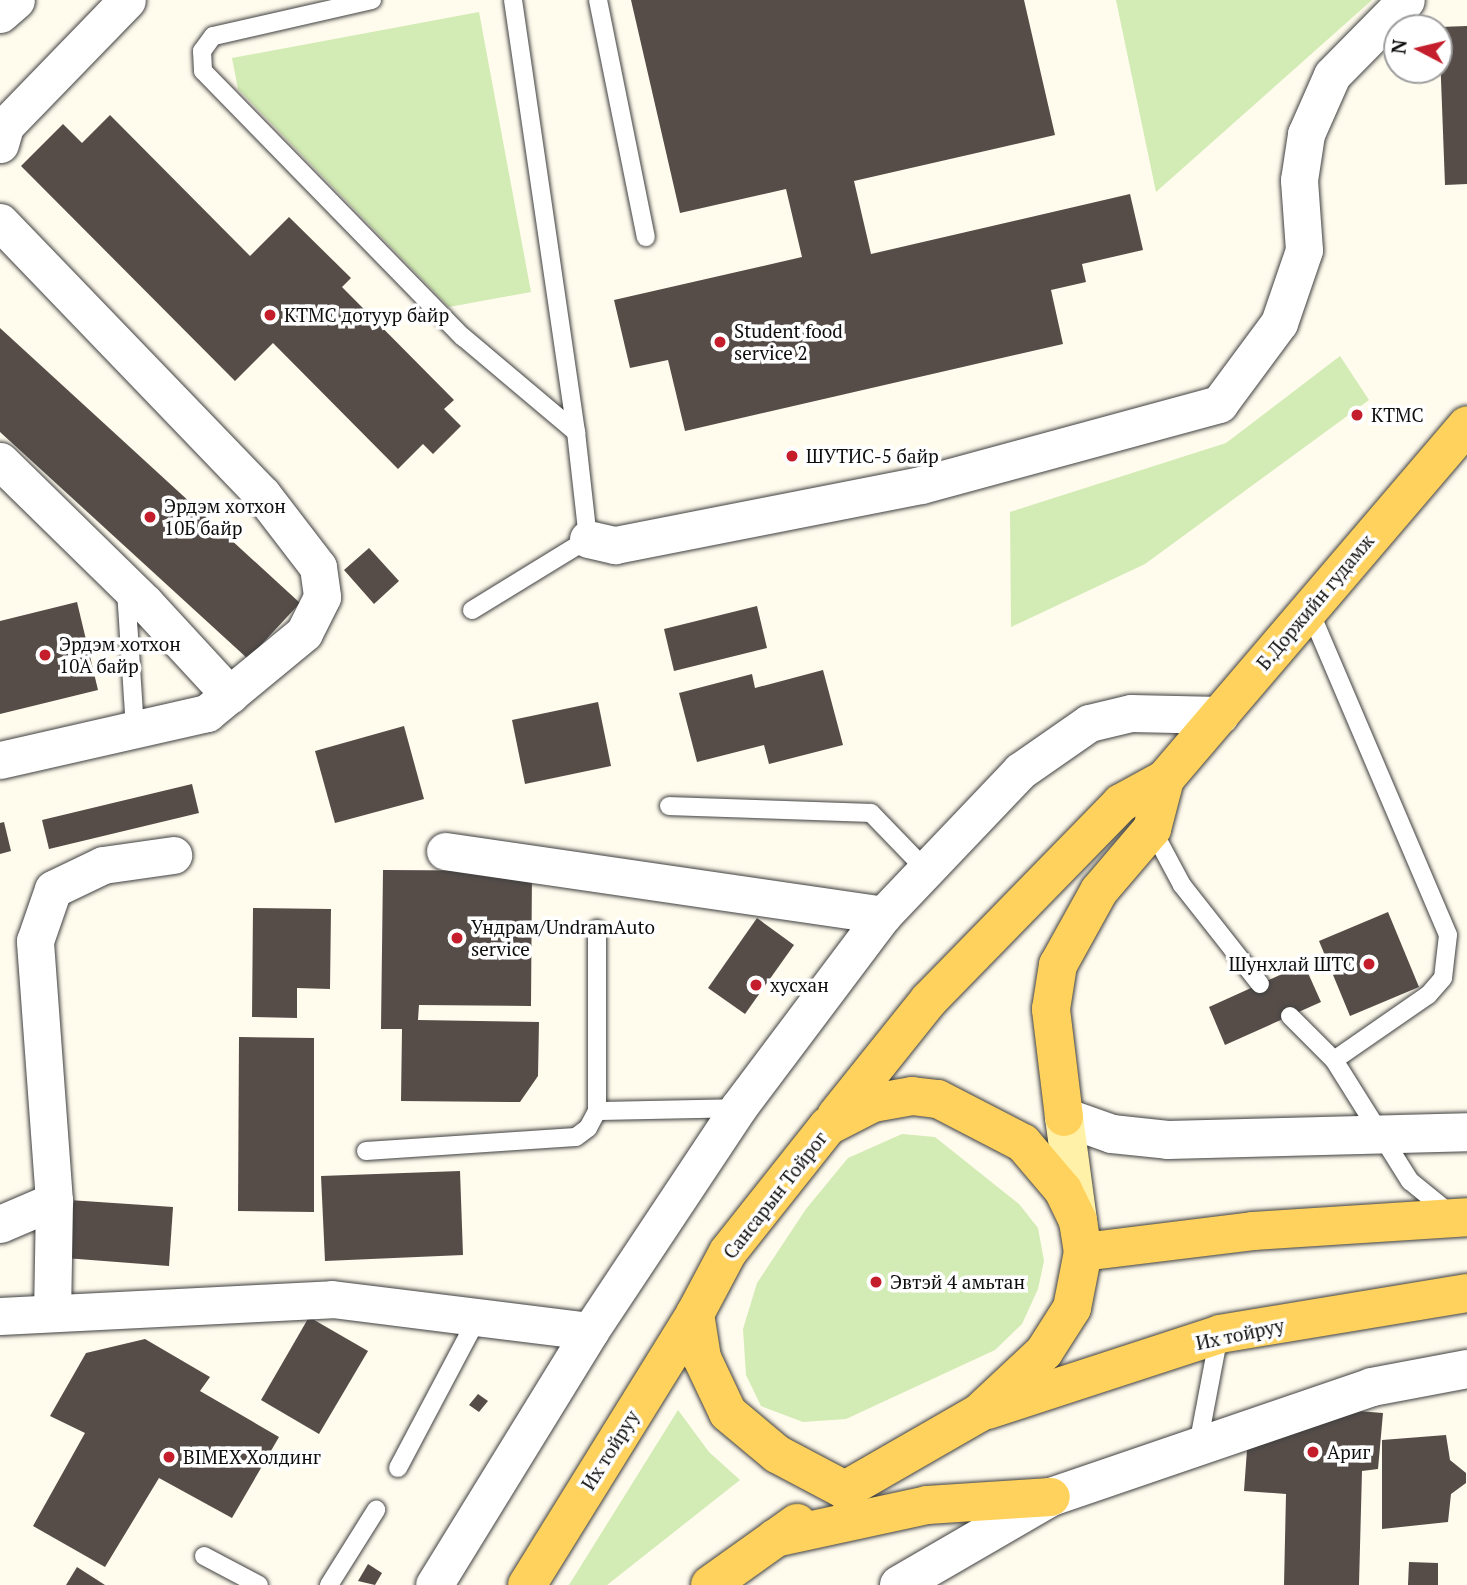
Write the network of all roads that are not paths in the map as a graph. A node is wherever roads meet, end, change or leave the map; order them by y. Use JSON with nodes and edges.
{"nodes":[{"id":1,"x":16,"y":0,"type":"edge"},
{"id":2,"x":127,"y":0,"type":"edge"},
{"id":3,"x":372,"y":0,"type":"edge"},
{"id":4,"x":513,"y":0,"type":"edge"},
{"id":5,"x":598,"y":0,"type":"edge"},
{"id":6,"x":1405,"y":0,"type":"edge"},
{"id":7,"x":0,"y":14,"type":"edge"},
{"id":8,"x":0,"y":144,"type":"edge"},
{"id":9,"x":0,"y":222,"type":"edge"},
{"id":10,"x":646,"y":237,"type":"dead end"},
{"id":11,"x":1467,"y":426,"type":"edge"},
{"id":12,"x":576,"y":432,"type":"junction"},
{"id":13,"x":0,"y":461,"type":"edge"},
{"id":14,"x":588,"y":539,"type":"junction"},
{"id":15,"x":125,"y":583,"type":"junction"},
{"id":16,"x":1309,"y":609,"type":"junction"},
{"id":17,"x":471,"y":610,"type":"dead end"},
{"id":18,"x":230,"y":695,"type":"junction"},
{"id":19,"x":1220,"y":715,"type":"junction"},
{"id":20,"x":135,"y":729,"type":"junction"},
{"id":21,"x":0,"y":760,"type":"edge"},
{"id":22,"x":1165,"y":779,"type":"junction"},
{"id":23,"x":669,"y":806,"type":"dead end"},
{"id":24,"x":1152,"y":829,"type":"junction"},
{"id":25,"x":445,"y":851,"type":"dead end"},
{"id":26,"x":173,"y":855,"type":"dead end"},
{"id":27,"x":926,"y":870,"type":"junction"},
{"id":28,"x":883,"y":915,"type":"junction"},
{"id":29,"x":597,"y":929,"type":"dead end"},
{"id":30,"x":1260,"y":984,"type":"dead end"},
{"id":31,"x":1290,"y":1016,"type":"dead end"},
{"id":32,"x":1334,"y":1060,"type":"junction"},
{"id":33,"x":738,"y":1108,"type":"junction"},
{"id":34,"x":597,"y":1111,"type":"junction"},
{"id":35,"x":1064,"y":1117,"type":"junction"},
{"id":36,"x":828,"y":1126,"type":"junction"},
{"id":37,"x":1467,"y":1132,"type":"edge"},
{"id":38,"x":1380,"y":1136,"type":"junction"},
{"id":39,"x":366,"y":1151,"type":"dead end"},
{"id":40,"x":54,"y":1201,"type":"junction"},
{"id":41,"x":1461,"y":1217,"type":"edge"},
{"id":42,"x":0,"y":1224,"type":"edge"},
{"id":43,"x":1080,"y":1236,"type":"junction"},
{"id":44,"x":1467,"y":1293,"type":"edge"},
{"id":45,"x":52,"y":1311,"type":"junction"},
{"id":46,"x":695,"y":1314,"type":"junction"},
{"id":47,"x":0,"y":1316,"type":"edge"},
{"id":48,"x":478,"y":1317,"type":"junction"},
{"id":49,"x":590,"y":1331,"type":"junction"},
{"id":50,"x":1220,"y":1334,"type":"junction"},
{"id":51,"x":1467,"y":1369,"type":"edge"},
{"id":52,"x":979,"y":1413,"type":"junction"},
{"id":53,"x":1198,"y":1445,"type":"junction"},
{"id":54,"x":398,"y":1468,"type":"dead end"},
{"id":55,"x":845,"y":1490,"type":"junction"},
{"id":56,"x":1051,"y":1497,"type":"junction"},
{"id":57,"x":376,"y":1510,"type":"dead end"},
{"id":58,"x":775,"y":1538,"type":"junction"},
{"id":59,"x":204,"y":1556,"type":"dead end"},
{"id":60,"x":259,"y":1585,"type":"edge"},
{"id":61,"x":329,"y":1585,"type":"edge"},
{"id":62,"x":435,"y":1585,"type":"edge"},
{"id":63,"x":527,"y":1585,"type":"edge"},
{"id":64,"x":710,"y":1585,"type":"edge"},
{"id":65,"x":899,"y":1585,"type":"edge"}],
"edges":[{"from":1,"to":7,"type":"street"},
{"from":2,"to":8,"type":"street"},
{"from":3,"to":12,"type":"lane"},
{"from":4,"to":12,"type":"lane"},
{"from":5,"to":10,"type":"lane"},
{"from":6,"to":14,"type":"street"},
{"from":9,"to":18,"type":"street"},
{"from":11,"to":16,"type":"main road","name":"Б.Доржийн гудамж"},
{"from":12,"to":14,"type":"lane"},
{"from":13,"to":15,"type":"street"},
{"from":14,"to":17,"type":"lane"},
{"from":15,"to":18,"type":"street"},
{"from":15,"to":20,"type":"lane"},
{"from":16,"to":19,"type":"main road","name":"Б.Доржийн гудамж"},
{"from":16,"to":32,"type":"lane"},
{"from":18,"to":20,"type":"street"},
{"from":19,"to":22,"type":"main road","name":"Б.Доржийн гудамж"},
{"from":19,"to":27,"type":"street"},
{"from":20,"to":21,"type":"street"},
{"from":22,"to":24,"type":"main road"},
{"from":22,"to":36,"type":"main road"},
{"from":23,"to":27,"type":"lane"},
{"from":24,"to":30,"type":"lane"},
{"from":24,"to":35,"type":"main road"},
{"from":25,"to":28,"type":"street"},
{"from":26,"to":40,"type":"street"},
{"from":27,"to":28,"type":"street"},
{"from":28,"to":33,"type":"street"},
{"from":29,"to":34,"type":"lane"},
{"from":31,"to":32,"type":"lane"},
{"from":32,"to":38,"type":"lane"},
{"from":33,"to":34,"type":"lane"},
{"from":33,"to":49,"type":"street"},
{"from":34,"to":39,"type":"lane"},
{"from":35,"to":38,"type":"street"},
{"from":35,"to":43,"type":"main road"},
{"from":36,"to":43,"type":"main road","name":"Сансарын Тойрог"},
{"from":36,"to":46,"type":"main road","name":"Сансарын Тойрог"},
{"from":37,"to":38,"type":"street"},
{"from":38,"to":41,"type":"lane"},
{"from":40,"to":42,"type":"street"},
{"from":40,"to":45,"type":"street"},
{"from":41,"to":43,"type":"main road"},
{"from":43,"to":52,"type":"main road"},
{"from":44,"to":50,"type":"main road","name":"Их тойруу"},
{"from":45,"to":47,"type":"street"},
{"from":45,"to":48,"type":"street"},
{"from":46,"to":55,"type":"main road"},
{"from":46,"to":63,"type":"main road","name":"Их тойруу"},
{"from":48,"to":49,"type":"street"},
{"from":48,"to":54,"type":"lane"},
{"from":49,"to":62,"type":"street"},
{"from":50,"to":52,"type":"main road","name":"Их тойруу"},
{"from":50,"to":53,"type":"lane"},
{"from":51,"to":53,"type":"street"},
{"from":52,"to":55,"type":"main road"},
{"from":53,"to":56,"type":"street"},
{"from":55,"to":58,"type":"main road"},
{"from":56,"to":58,"type":"main road"},
{"from":56,"to":65,"type":"street"},
{"from":57,"to":61,"type":"lane"},
{"from":58,"to":64,"type":"main road"},
{"from":59,"to":60,"type":"lane"}]}
